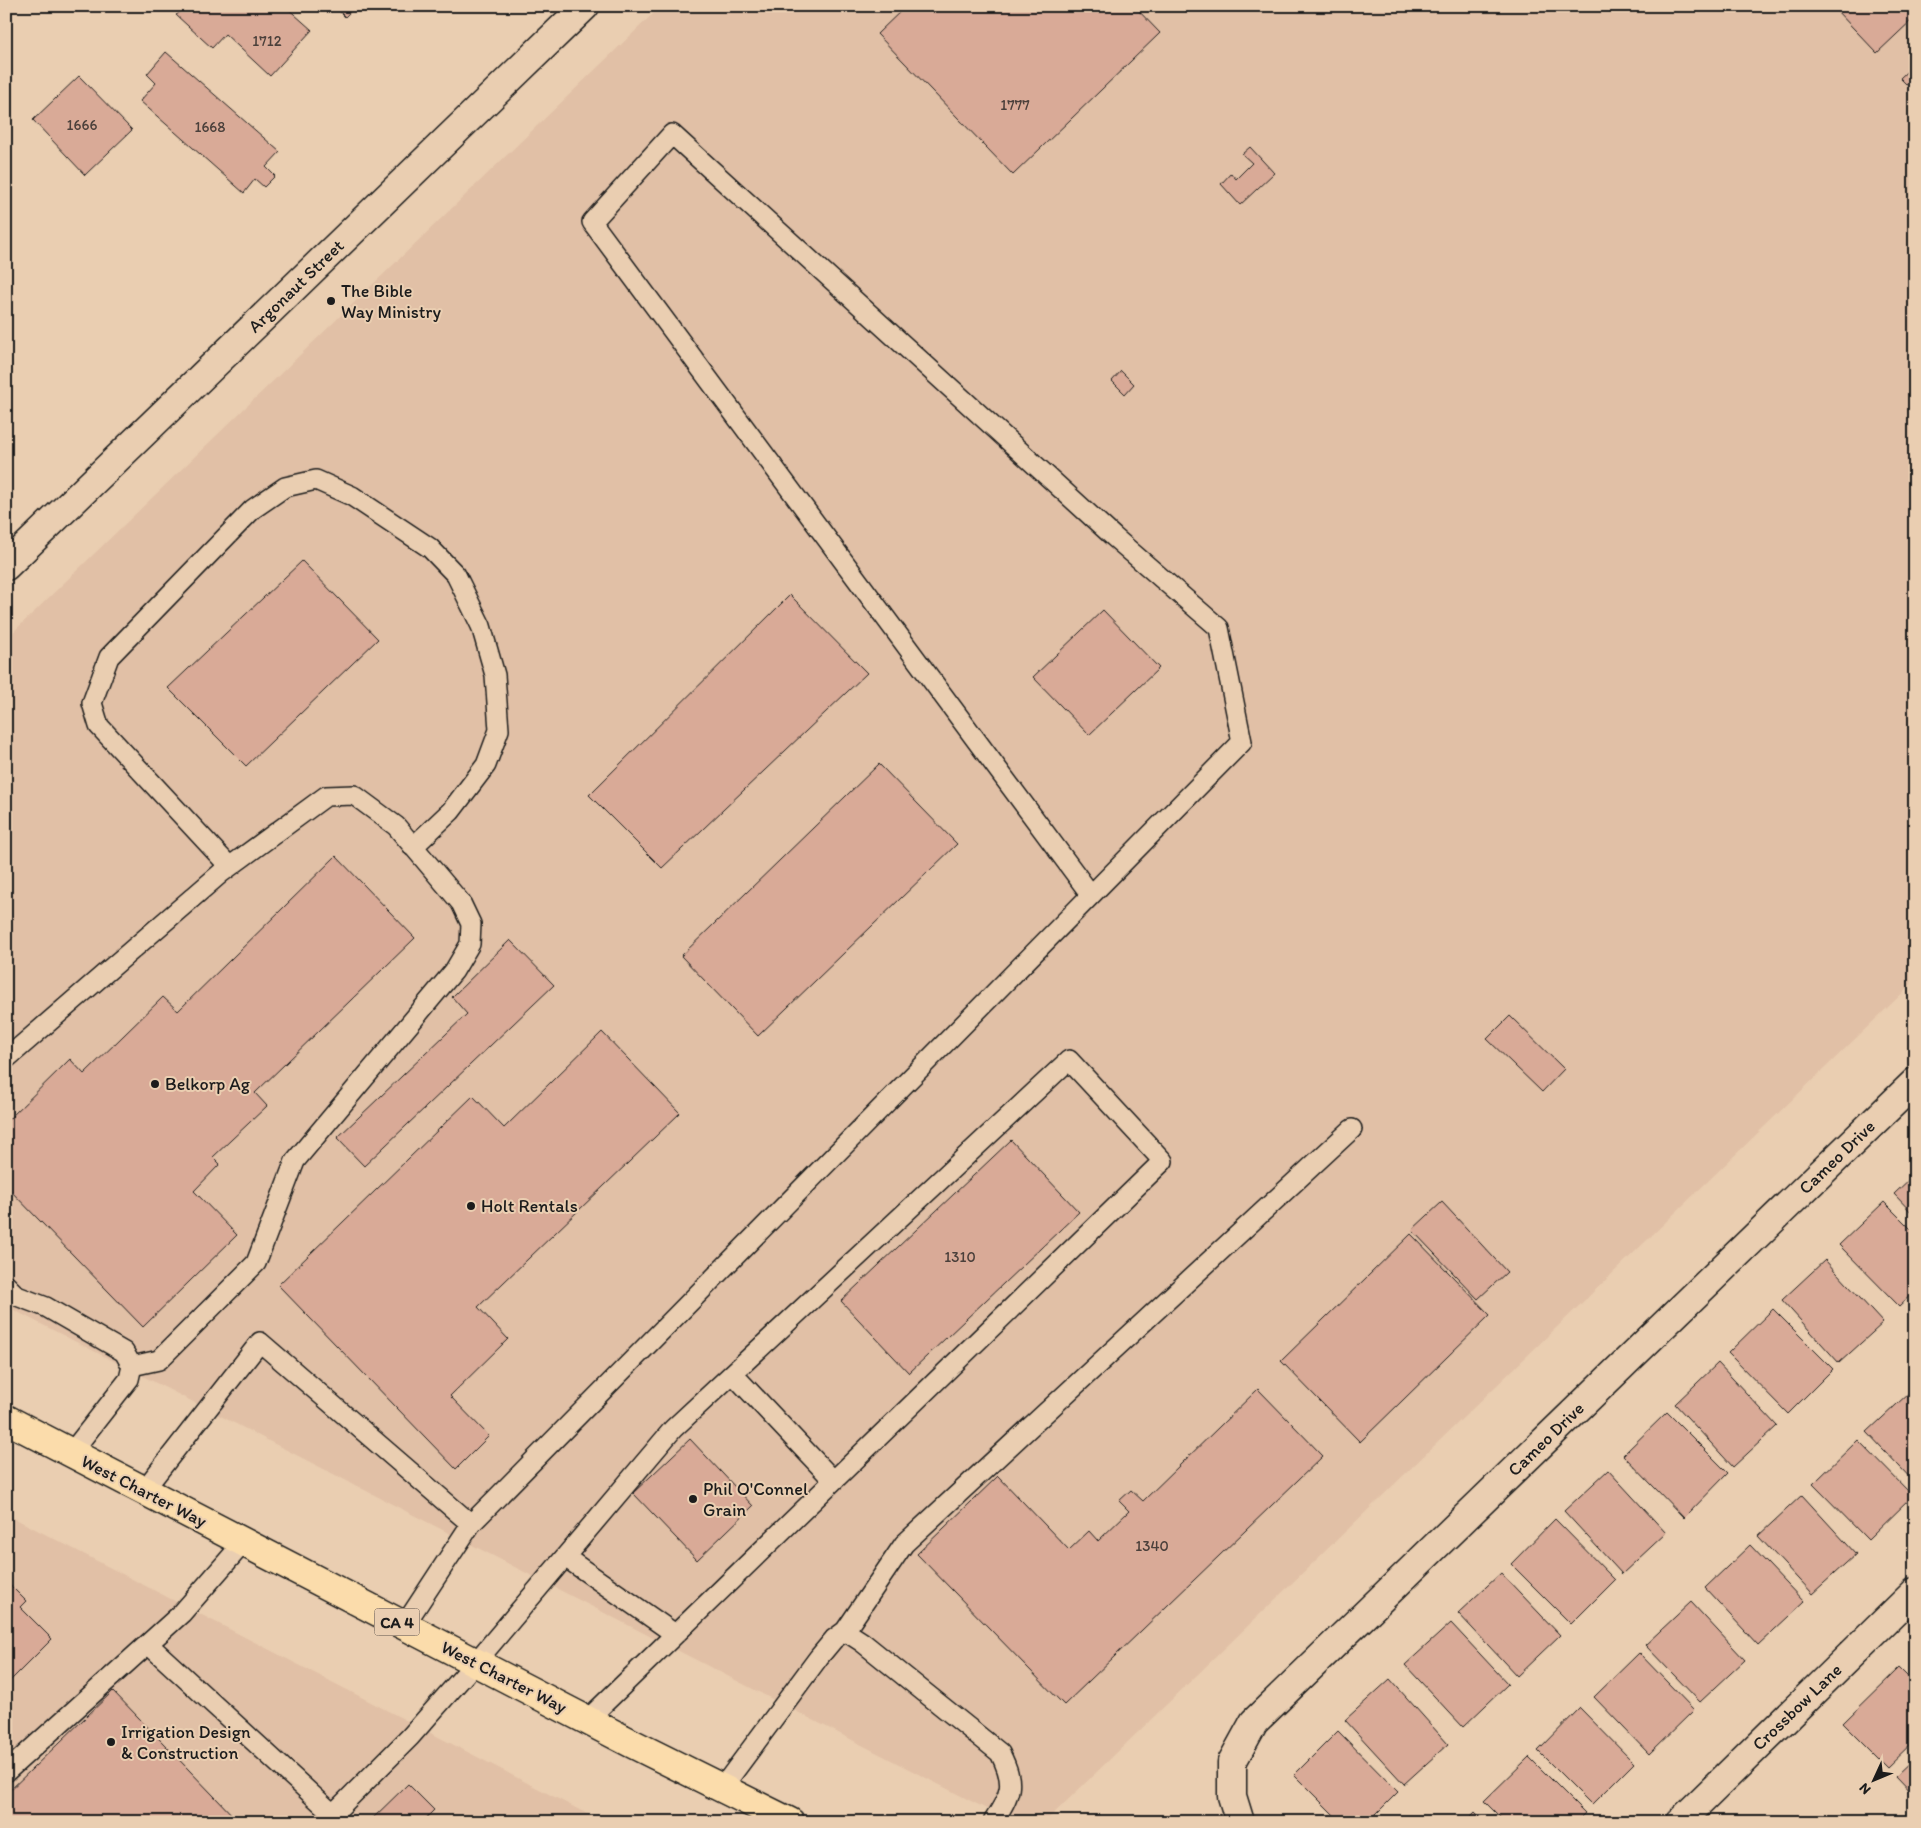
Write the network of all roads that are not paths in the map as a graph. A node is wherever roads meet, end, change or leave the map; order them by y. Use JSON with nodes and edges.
{"nodes":[{"id":1,"x":585,"y":6,"type":"edge"},
{"id":2,"x":6,"y":566,"type":"edge"},
{"id":3,"x":413,"y":847,"type":"junction"},
{"id":4,"x":229,"y":866,"type":"junction"},
{"id":5,"x":1091,"y":894,"type":"junction"},
{"id":6,"x":6,"y":1059,"type":"edge"},
{"id":7,"x":1915,"y":1082,"type":"edge"},
{"id":8,"x":1352,"y":1129,"type":"dead end"},
{"id":9,"x":6,"y":1285,"type":"edge"},
{"id":10,"x":132,"y":1366,"type":"junction"},
{"id":11,"x":733,"y":1374,"type":"junction"},
{"id":12,"x":6,"y":1419,"type":"edge"},
{"id":13,"x":71,"y":1453,"type":"junction"},
{"id":14,"x":833,"y":1480,"type":"junction"},
{"id":15,"x":144,"y":1490,"type":"junction"},
{"id":16,"x":471,"y":1524,"type":"junction"},
{"id":17,"x":244,"y":1542,"type":"junction"},
{"id":18,"x":565,"y":1557,"type":"junction"},
{"id":19,"x":1914,"y":1596,"type":"edge"},
{"id":20,"x":404,"y":1626,"type":"junction"},
{"id":21,"x":845,"y":1631,"type":"junction"},
{"id":22,"x":675,"y":1634,"type":"junction"},
{"id":23,"x":148,"y":1644,"type":"junction"},
{"id":24,"x":476,"y":1662,"type":"junction"},
{"id":25,"x":588,"y":1720,"type":"junction"},
{"id":26,"x":6,"y":1772,"type":"edge"},
{"id":27,"x":722,"y":1788,"type":"junction"},
{"id":28,"x":329,"y":1818,"type":"edge"},
{"id":29,"x":790,"y":1822,"type":"edge"},
{"id":30,"x":992,"y":1822,"type":"edge"},
{"id":31,"x":1240,"y":1822,"type":"edge"},
{"id":32,"x":1680,"y":1822,"type":"edge"}],
"edges":[{"from":1,"to":2,"type":"street","name":"Argonaut Street"},
{"from":3,"to":4,"type":"lane"},
{"from":3,"to":4,"type":"lane"},
{"from":3,"to":10,"type":"lane"},
{"from":4,"to":6,"type":"lane"},
{"from":5,"to":5,"type":"lane"},
{"from":5,"to":16,"type":"lane"},
{"from":7,"to":31,"type":"street","name":"Cameo Drive"},
{"from":8,"to":21,"type":"lane"},
{"from":9,"to":10,"type":"lane"},
{"from":10,"to":13,"type":"lane"},
{"from":11,"to":14,"type":"lane"},
{"from":11,"to":14,"type":"lane"},
{"from":11,"to":18,"type":"lane"},
{"from":12,"to":13,"type":"highway","name":"West Charter Way","number":"CA 4"},
{"from":13,"to":15,"type":"highway","name":"West Charter Way","number":"CA 4"},
{"from":14,"to":22,"type":"lane"},
{"from":15,"to":16,"type":"lane"},
{"from":15,"to":17,"type":"highway","name":"West Charter Way","number":"CA 4"},
{"from":16,"to":20,"type":"lane"},
{"from":17,"to":20,"type":"highway","name":"West Charter Way","number":"CA 4"},
{"from":17,"to":23,"type":"lane"},
{"from":18,"to":22,"type":"lane"},
{"from":18,"to":24,"type":"lane"},
{"from":19,"to":32,"type":"street","name":"Crossbow Lane"},
{"from":20,"to":24,"type":"highway","name":"West Charter Way","number":"CA 4"},
{"from":21,"to":27,"type":"lane"},
{"from":21,"to":30,"type":"lane"},
{"from":22,"to":25,"type":"lane"},
{"from":23,"to":26,"type":"lane"},
{"from":23,"to":28,"type":"lane"},
{"from":24,"to":25,"type":"highway","name":"West Charter Way","number":"CA 4"},
{"from":24,"to":28,"type":"lane"},
{"from":25,"to":27,"type":"highway","name":"West Charter Way","number":"CA 4"},
{"from":27,"to":29,"type":"highway","name":"West Charter Way","number":"CA 4"}]}
